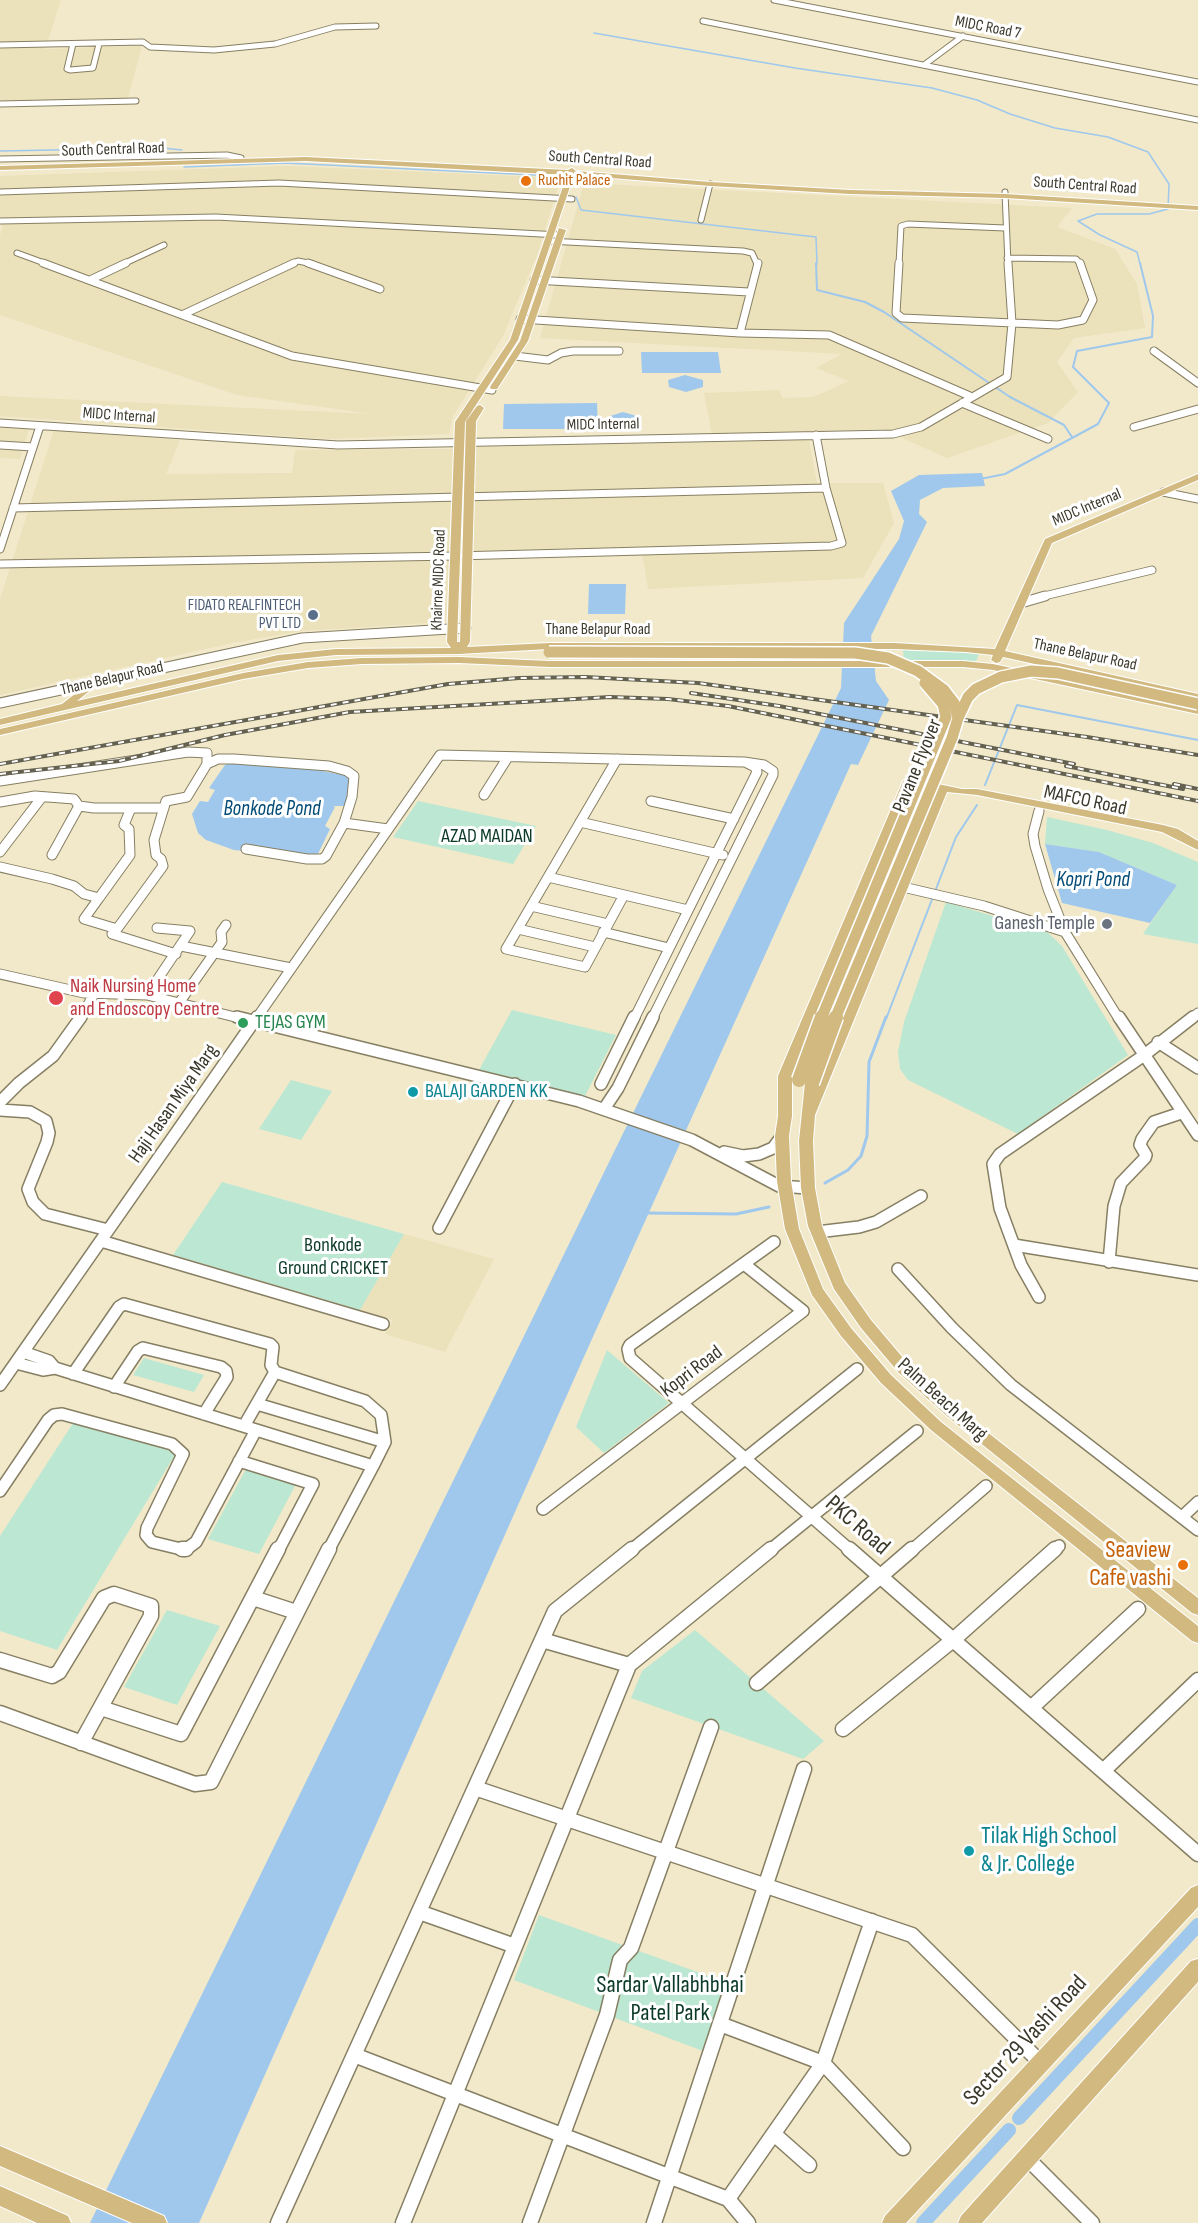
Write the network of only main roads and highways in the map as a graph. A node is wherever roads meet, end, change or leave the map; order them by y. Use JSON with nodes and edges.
{"nodes":[{"id":1,"x":0,"y":166,"type":"edge"},
{"id":2,"x":576,"y":171,"type":"junction"},
{"id":3,"x":1005,"y":194,"type":"junction"},
{"id":4,"x":1198,"y":201,"type":"edge"},
{"id":5,"x":1198,"y":208,"type":"edge"},
{"id":6,"x":554,"y":238,"type":"junction"},
{"id":7,"x":487,"y":389,"type":"junction"},
{"id":8,"x":1198,"y":477,"type":"edge"},
{"id":9,"x":999,"y":653,"type":"junction"},
{"id":10,"x":459,"y":655,"type":"junction"},
{"id":11,"x":549,"y":655,"type":"junction"},
{"id":12,"x":993,"y":667,"type":"junction"},
{"id":13,"x":94,"y":682,"type":"road end"},
{"id":14,"x":1198,"y":697,"type":"edge"},
{"id":15,"x":1198,"y":704,"type":"edge"},
{"id":16,"x":63,"y":707,"type":"junction"},
{"id":17,"x":1198,"y":711,"type":"edge"},
{"id":18,"x":958,"y":718,"type":"junction"},
{"id":19,"x":0,"y":722,"type":"edge"},
{"id":20,"x":0,"y":732,"type":"edge"},
{"id":21,"x":943,"y":788,"type":"junction"},
{"id":22,"x":962,"y":792,"type":"junction"},
{"id":23,"x":1198,"y":846,"type":"edge"},
{"id":24,"x":1198,"y":855,"type":"edge"},
{"id":25,"x":805,"y":1081,"type":"junction"},
{"id":26,"x":785,"y":1116,"type":"junction"},
{"id":27,"x":808,"y":1120,"type":"junction"},
{"id":28,"x":1198,"y":1608,"type":"edge"},
{"id":29,"x":1198,"y":1636,"type":"edge"},
{"id":30,"x":1198,"y":1894,"type":"edge"},
{"id":31,"x":1198,"y":1968,"type":"edge"},
{"id":32,"x":0,"y":2156,"type":"edge"},
{"id":33,"x":0,"y":2196,"type":"edge"},
{"id":34,"x":61,"y":2223,"type":"edge"},
{"id":35,"x":157,"y":2223,"type":"edge"},
{"id":36,"x":892,"y":2223,"type":"edge"},
{"id":37,"x":968,"y":2223,"type":"edge"}],
"edges":[{"from":1,"to":2,"type":"main road","name":"South Central Road"},
{"from":1,"to":2,"type":"main road","name":"South Central Road"},
{"from":2,"to":3,"type":"main road","name":"South Central Road"},
{"from":2,"to":3,"type":"main road","name":"South Central Road"},
{"from":2,"to":6,"type":"main road","name":"Khairne MIDC Road"},
{"from":3,"to":4,"type":"main road","name":"South Central Road"},
{"from":3,"to":5,"type":"main road","name":"South Central Road"},
{"from":6,"to":7,"type":"main road","name":"Khairne MIDC Road"},
{"from":6,"to":7,"type":"main road","name":"Khairne MIDC Road"},
{"from":7,"to":10,"type":"main road","name":"Khairne MIDC Road"},
{"from":7,"to":10,"type":"main road","name":"Khairne MIDC Road"},
{"from":8,"to":9,"type":"main road","name":"MIDC Internal"},
{"from":9,"to":10,"type":"main road","name":"Thane Belapur Road"},
{"from":9,"to":12,"type":"main road","name":"MIDC Internal"},
{"from":9,"to":14,"type":"main road","name":"Thane Belapur Road"},
{"from":10,"to":11,"type":"main road","name":"Pavane Flyover"},
{"from":10,"to":12,"type":"main road","name":"Thane Belapur Road"},
{"from":10,"to":16,"type":"main road","name":"Thane Belapur Road"},
{"from":10,"to":20,"type":"main road","name":"Thane Belapur Road"},
{"from":11,"to":18,"type":"main road","name":"Pavane Flyover","bridge":true},
{"from":11,"to":25,"type":"main road","name":"Pavane Flyover","bridge":true},
{"from":12,"to":17,"type":"main road","name":"Thane Belapur Road"},
{"from":13,"to":16,"type":"main road"},
{"from":15,"to":18,"type":"main road","bridge":true},
{"from":16,"to":19,"type":"main road","name":"Thane Belapur Road"},
{"from":18,"to":25,"type":"main road","name":"Pavane Flyover","bridge":true},
{"from":21,"to":22,"type":"main road","name":"MAFCO Road"},
{"from":21,"to":26,"type":"main road","name":"MAFCO Road"},
{"from":21,"to":27,"type":"main road"},
{"from":22,"to":23,"type":"main road","name":"MAFCO Road"},
{"from":22,"to":24,"type":"main road","name":"MAFCO Road"},
{"from":25,"to":26,"type":"main road","name":"Pavane Flyover"},
{"from":25,"to":27,"type":"main road","name":"Pavane Flyover"},
{"from":26,"to":29,"type":"main road","name":"Palm Beach Marg"},
{"from":27,"to":28,"type":"main road","name":"Palm Beach Marg"},
{"from":30,"to":36,"type":"main road","name":"Sector 29 Vashi Road"},
{"from":31,"to":37,"type":"main road"},
{"from":32,"to":35,"type":"main road"},
{"from":33,"to":34,"type":"main road"}]}
